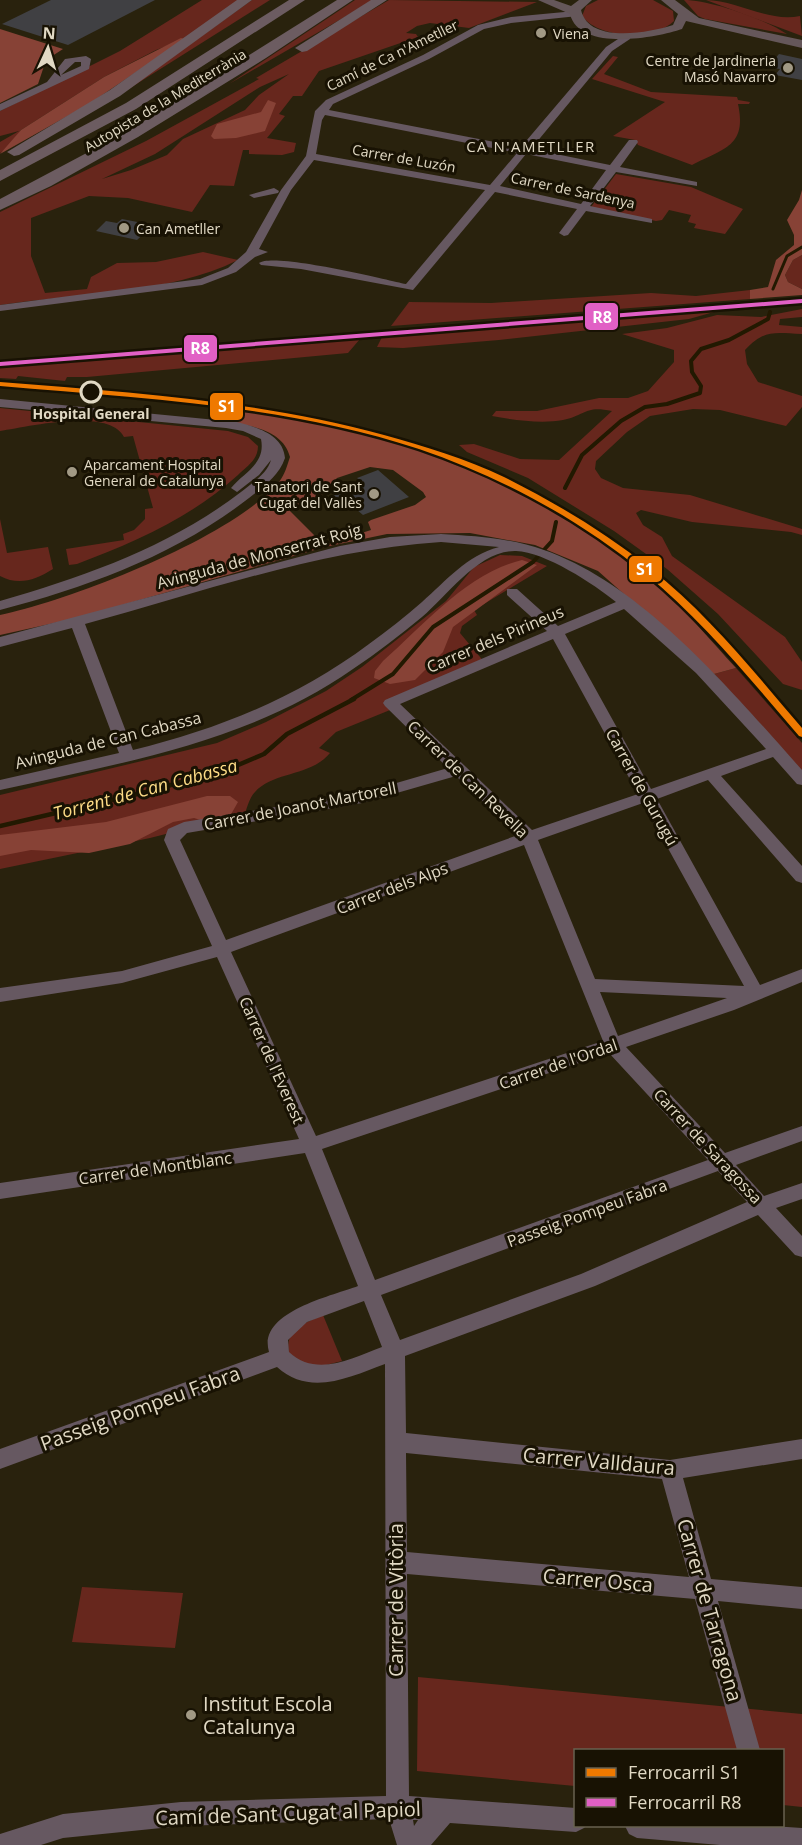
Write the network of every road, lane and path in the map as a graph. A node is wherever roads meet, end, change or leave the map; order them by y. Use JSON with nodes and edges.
{"nodes":[{"id":1,"x":245,"y":0,"type":"edge"},
{"id":2,"x":277,"y":0,"type":"edge"},
{"id":3,"x":298,"y":0,"type":"edge"},
{"id":4,"x":325,"y":0,"type":"edge"},
{"id":5,"x":346,"y":0,"type":"edge"},
{"id":6,"x":380,"y":0,"type":"edge"},
{"id":7,"x":544,"y":0,"type":"edge"},
{"id":8,"x":586,"y":0,"type":"edge"},
{"id":9,"x":670,"y":1,"type":"edge"},
{"id":10,"x":575,"y":13,"type":"junction"},
{"id":11,"x":549,"y":18,"type":"junction"},
{"id":12,"x":680,"y":21,"type":"junction"},
{"id":13,"x":588,"y":28,"type":"junction"},
{"id":14,"x":603,"y":33,"type":"junction"},
{"id":15,"x":627,"y":37,"type":"junction"},
{"id":16,"x":802,"y":44,"type":"edge"},
{"id":17,"x":611,"y":47,"type":"junction"},
{"id":18,"x":52,"y":82,"type":"dead end"},
{"id":19,"x":0,"y":108,"type":"edge"},
{"id":20,"x":320,"y":111,"type":"junction"},
{"id":21,"x":633,"y":142,"type":"dead end"},
{"id":22,"x":523,"y":150,"type":"junction"},
{"id":23,"x":311,"y":156,"type":"junction"},
{"id":24,"x":0,"y":161,"type":"edge"},
{"id":25,"x":74,"y":168,"type":"junction"},
{"id":26,"x":612,"y":168,"type":"junction"},
{"id":27,"x":0,"y":176,"type":"edge"},
{"id":28,"x":693,"y":184,"type":"dead end"},
{"id":29,"x":492,"y":188,"type":"junction"},
{"id":30,"x":274,"y":191,"type":"dead end"},
{"id":31,"x":0,"y":192,"type":"edge"},
{"id":32,"x":254,"y":195,"type":"dead end"},
{"id":33,"x":0,"y":205,"type":"edge"},
{"id":34,"x":583,"y":208,"type":"junction"},
{"id":35,"x":648,"y":221,"type":"dead end"},
{"id":36,"x":564,"y":233,"type":"dead end"},
{"id":37,"x":261,"y":238,"type":"junction"},
{"id":38,"x":251,"y":255,"type":"junction"},
{"id":39,"x":267,"y":259,"type":"junction"},
{"id":40,"x":232,"y":270,"type":"junction"},
{"id":41,"x":0,"y":308,"type":"edge"},
{"id":42,"x":0,"y":403,"type":"edge"},
{"id":43,"x":267,"y":439,"type":"junction"},
{"id":44,"x":442,"y":538,"type":"junction"},
{"id":45,"x":525,"y":549,"type":"junction"},
{"id":46,"x":461,"y":571,"type":"junction"},
{"id":47,"x":512,"y":592,"type":"dead end"},
{"id":48,"x":0,"y":596,"type":"edge"},
{"id":49,"x":0,"y":606,"type":"edge"},
{"id":50,"x":619,"y":606,"type":"dead end"},
{"id":51,"x":77,"y":623,"type":"junction"},
{"id":52,"x":557,"y":633,"type":"junction"},
{"id":53,"x":0,"y":642,"type":"edge"},
{"id":54,"x":395,"y":708,"type":"joint"},
{"id":55,"x":776,"y":751,"type":"junction"},
{"id":56,"x":129,"y":756,"type":"junction"},
{"id":57,"x":461,"y":769,"type":"junction"},
{"id":58,"x":711,"y":774,"type":"junction"},
{"id":59,"x":802,"y":780,"type":"edge"},
{"id":60,"x":0,"y":785,"type":"edge"},
{"id":61,"x":647,"y":796,"type":"junction"},
{"id":62,"x":174,"y":833,"type":"joint"},
{"id":63,"x":530,"y":837,"type":"junction"},
{"id":64,"x":802,"y":877,"type":"edge"},
{"id":65,"x":223,"y":949,"type":"junction"},
{"id":66,"x":802,"y":975,"type":"edge"},
{"id":67,"x":590,"y":985,"type":"junction"},
{"id":68,"x":757,"y":994,"type":"junction"},
{"id":69,"x":0,"y":995,"type":"edge"},
{"id":70,"x":613,"y":1045,"type":"junction"},
{"id":71,"x":802,"y":1133,"type":"edge"},
{"id":72,"x":311,"y":1145,"type":"junction"},
{"id":73,"x":723,"y":1164,"type":"junction"},
{"id":74,"x":0,"y":1191,"type":"edge"},
{"id":75,"x":802,"y":1191,"type":"edge"},
{"id":76,"x":763,"y":1204,"type":"junction"},
{"id":77,"x":802,"y":1249,"type":"edge"},
{"id":78,"x":372,"y":1289,"type":"junction"},
{"id":79,"x":395,"y":1353,"type":"junction"},
{"id":80,"x":281,"y":1357,"type":"junction"},
{"id":81,"x":394,"y":1442,"type":"junction"},
{"id":82,"x":802,"y":1449,"type":"edge"},
{"id":83,"x":0,"y":1459,"type":"edge"},
{"id":84,"x":670,"y":1470,"type":"junction"},
{"id":85,"x":395,"y":1562,"type":"junction"},
{"id":86,"x":705,"y":1590,"type":"junction"},
{"id":87,"x":802,"y":1598,"type":"edge"},
{"id":88,"x":748,"y":1749,"type":"edge"},
{"id":89,"x":399,"y":1807,"type":"junction"},
{"id":90,"x":446,"y":1810,"type":"junction"},
{"id":91,"x":574,"y":1820,"type":"edge"},
{"id":92,"x":650,"y":1827,"type":"edge"},
{"id":93,"x":772,"y":1836,"type":"edge"},
{"id":94,"x":802,"y":1840,"type":"edge"},
{"id":95,"x":3,"y":1845,"type":"edge"},
{"id":96,"x":409,"y":1845,"type":"edge"},
{"id":97,"x":419,"y":1845,"type":"edge"}],
"edges":[{"from":1,"to":24,"type":"highway"},
{"from":2,"to":24,"type":"highway"},
{"from":3,"to":27,"type":"highway","name":"Autopista de la Mediterrània"},
{"from":4,"to":31,"type":"highway","name":"Autopista de la Mediterrània"},
{"from":5,"to":25,"type":"highway"},
{"from":6,"to":25,"type":"highway"},
{"from":7,"to":10,"type":"main road"},
{"from":8,"to":10,"type":"main road"},
{"from":9,"to":12,"type":"main road"},
{"from":10,"to":11,"type":"street","name":"Camí de Ca n'Ametller"},
{"from":10,"to":13,"type":"main road"},
{"from":11,"to":13,"type":"street","name":"Camí de Ca n'Ametller"},
{"from":11,"to":20,"type":"street","name":"Camí de Ca n'Ametller"},
{"from":12,"to":15,"type":"main road"},
{"from":12,"to":16,"type":"main road"},
{"from":13,"to":14,"type":"main road"},
{"from":14,"to":15,"type":"main road"},
{"from":14,"to":17,"type":"street"},
{"from":15,"to":17,"type":"street"},
{"from":17,"to":22,"type":"street"},
{"from":18,"to":19,"type":"street"},
{"from":20,"to":22,"type":"street"},
{"from":20,"to":23,"type":"street","name":"Camí de Ca n'Ametller"},
{"from":21,"to":26,"type":"street"},
{"from":22,"to":26,"type":"street"},
{"from":22,"to":29,"type":"street"},
{"from":23,"to":29,"type":"street","name":"Carrer de Luzón"},
{"from":23,"to":37,"type":"street","name":"Camí de Ca n'Ametller"},
{"from":25,"to":33,"type":"highway"},
{"from":26,"to":28,"type":"street"},
{"from":26,"to":34,"type":"street"},
{"from":29,"to":34,"type":"street","name":"Carrer de Sardenya"},
{"from":29,"to":39,"type":"street"},
{"from":30,"to":32,"type":"street"},
{"from":34,"to":35,"type":"street","name":"Carrer de Sardenya"},
{"from":34,"to":36,"type":"street"},
{"from":37,"to":38,"type":"street","name":"Camí de Ca n'Ametller"},
{"from":37,"to":39,"type":"street"},
{"from":38,"to":39,"type":"street"},
{"from":38,"to":40,"type":"street","name":"Camí de Ca n'Ametller"},
{"from":39,"to":40,"type":"street","name":"Camí de Ca n'Ametller"},
{"from":40,"to":41,"type":"street","name":"Camí de Ca n'Ametller"},
{"from":42,"to":43,"type":"street"},
{"from":43,"to":48,"type":"street"},
{"from":43,"to":49,"type":"street"},
{"from":44,"to":45,"type":"street","name":"Avinguda de Monserrat Roig"},
{"from":44,"to":46,"type":"street"},
{"from":44,"to":51,"type":"street","name":"Avinguda de Monserrat Roig"},
{"from":45,"to":46,"type":"street","name":"Avinguda de Can Cabassa"},
{"from":45,"to":55,"type":"street","name":"Avinguda de Monserrat Roig"},
{"from":46,"to":56,"type":"street","name":"Avinguda de Can Cabassa"},
{"from":47,"to":52,"type":"street","name":"Carrer de Gurugú"},
{"from":50,"to":52,"type":"street","name":"Carrer dels Pirineus"},
{"from":51,"to":53,"type":"street","name":"Avinguda de Monserrat Roig"},
{"from":51,"to":56,"type":"street"},
{"from":52,"to":54,"type":"street","name":"Carrer dels Pirineus"},
{"from":52,"to":61,"type":"street","name":"Carrer de Gurugú"},
{"from":54,"to":57,"type":"street","name":"Carrer de Can Revella"},
{"from":55,"to":58,"type":"street","name":"Carrer dels Alps"},
{"from":55,"to":59,"type":"street","name":"Avinguda de Monserrat Roig"},
{"from":56,"to":60,"type":"street","name":"Avinguda de Can Cabassa"},
{"from":57,"to":62,"type":"street","name":"Carrer de Joanot Martorell"},
{"from":57,"to":63,"type":"street","name":"Carrer de Can Revella"},
{"from":58,"to":61,"type":"street","name":"Carrer dels Alps"},
{"from":58,"to":64,"type":"street"},
{"from":61,"to":63,"type":"street","name":"Carrer dels Alps"},
{"from":61,"to":68,"type":"street","name":"Carrer de Gurugú"},
{"from":62,"to":65,"type":"street","name":"Carrer de l'Everest"},
{"from":63,"to":65,"type":"street","name":"Carrer dels Alps"},
{"from":63,"to":67,"type":"street","name":"Carrer de Can Revella"},
{"from":65,"to":69,"type":"street","name":"Carrer dels Alps"},
{"from":65,"to":72,"type":"street","name":"Carrer de l'Everest"},
{"from":66,"to":68,"type":"street","name":"Carrer de l'Ordal"},
{"from":67,"to":68,"type":"street"},
{"from":67,"to":70,"type":"street","name":"Carrer de Can Revella"},
{"from":68,"to":70,"type":"street","name":"Carrer de l'Ordal"},
{"from":70,"to":72,"type":"street","name":"Carrer de l'Ordal"},
{"from":70,"to":73,"type":"street","name":"Carrer de Saragossa"},
{"from":71,"to":73,"type":"street","name":"Passeig Pompeu Fabra"},
{"from":72,"to":74,"type":"street","name":"Carrer de Montblanc"},
{"from":72,"to":78,"type":"street","name":"Carrer de l'Everest"},
{"from":73,"to":76,"type":"street","name":"Carrer de Saragossa"},
{"from":73,"to":78,"type":"street","name":"Passeig Pompeu Fabra"},
{"from":75,"to":76,"type":"street"},
{"from":76,"to":77,"type":"street","name":"Carrer de Saragossa"},
{"from":76,"to":79,"type":"street"},
{"from":78,"to":79,"type":"street"},
{"from":78,"to":80,"type":"street","name":"Passeig Pompeu Fabra"},
{"from":79,"to":80,"type":"street"},
{"from":79,"to":81,"type":"street","name":"Carrer de Vitòria"},
{"from":80,"to":83,"type":"street","name":"Passeig Pompeu Fabra"},
{"from":81,"to":84,"type":"street","name":"Carrer Valldaura"},
{"from":81,"to":85,"type":"street","name":"Carrer de Vitòria"},
{"from":82,"to":84,"type":"street","name":"Carrer Valldaura"},
{"from":84,"to":86,"type":"street","name":"Carrer de Tarragona"},
{"from":85,"to":86,"type":"street","name":"Carrer Osca"},
{"from":85,"to":89,"type":"street","name":"Carrer de Vitòria"},
{"from":86,"to":87,"type":"street","name":"Carrer Osca"},
{"from":86,"to":88,"type":"street","name":"Carrer de Tarragona"},
{"from":89,"to":90,"type":"street","name":"Camí de Sant Cugat al Papiol"},
{"from":89,"to":95,"type":"street","name":"Camí de Sant Cugat al Papiol"},
{"from":89,"to":96,"type":"street","name":"Carrer de Vitòria"},
{"from":90,"to":91,"type":"street","name":"Camí de Sant Cugat al Papiol"},
{"from":90,"to":97,"type":"street"},
{"from":92,"to":93,"type":"street"},
{"from":93,"to":94,"type":"street"}]}
